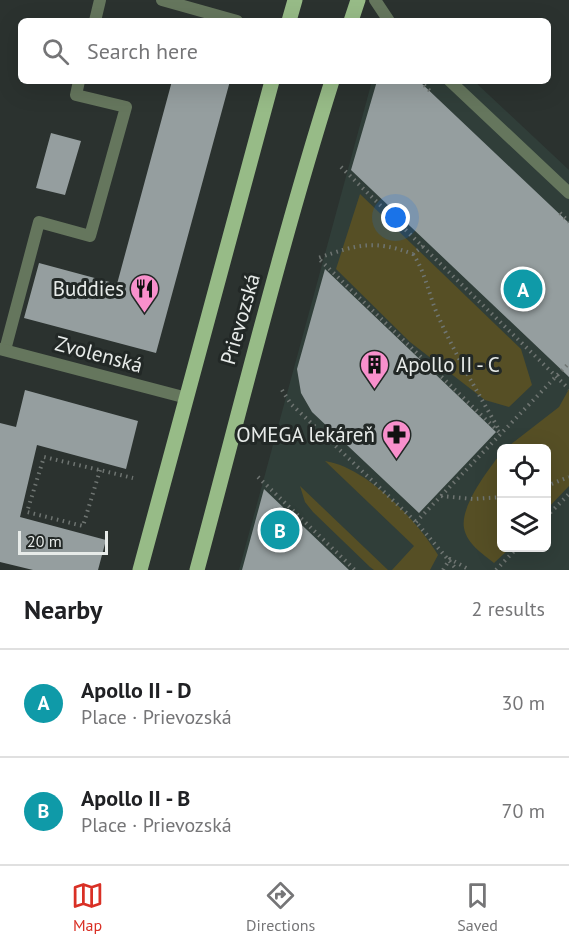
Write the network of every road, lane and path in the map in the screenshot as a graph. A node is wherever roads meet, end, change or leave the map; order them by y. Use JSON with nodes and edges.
{"nodes":[{"id":1,"x":100,"y":0,"type":"edge"},
{"id":2,"x":162,"y":0,"type":"edge"},
{"id":3,"x":295,"y":0,"type":"edge"},
{"id":4,"x":358,"y":0,"type":"edge"},
{"id":5,"x":375,"y":0,"type":"edge"},
{"id":6,"x":96,"y":18,"type":"edge"},
{"id":7,"x":226,"y":18,"type":"edge"},
{"id":8,"x":290,"y":18,"type":"edge"},
{"id":9,"x":352,"y":18,"type":"edge"},
{"id":10,"x":387,"y":18,"type":"edge"},
{"id":11,"x":78,"y":84,"type":"edge"},
{"id":12,"x":271,"y":84,"type":"edge"},
{"id":13,"x":331,"y":84,"type":"edge"},
{"id":14,"x":453,"y":84,"type":"edge"},
{"id":15,"x":341,"y":167,"type":"dead end"},
{"id":16,"x":569,"y":193,"type":"edge"},
{"id":17,"x":423,"y":246,"type":"junction"},
{"id":18,"x":412,"y":254,"type":"junction"},
{"id":19,"x":3,"y":350,"type":"edge"},
{"id":20,"x":569,"y":363,"type":"edge"},
{"id":21,"x":557,"y":375,"type":"junction"},
{"id":22,"x":569,"y":389,"type":"edge"},
{"id":23,"x":282,"y":390,"type":"dead end"},
{"id":24,"x":187,"y":398,"type":"junction"},
{"id":25,"x":501,"y":434,"type":"junction"},
{"id":26,"x":100,"y":470,"type":"junction"},
{"id":27,"x":258,"y":477,"type":"dead end"},
{"id":28,"x":569,"y":477,"type":"edge"},
{"id":29,"x":133,"y":478,"type":"dead end"},
{"id":30,"x":551,"y":484,"type":"edge"},
{"id":31,"x":569,"y":494,"type":"edge"},
{"id":32,"x":441,"y":496,"type":"junction"},
{"id":33,"x":497,"y":497,"type":"edge"},
{"id":34,"x":551,"y":512,"type":"edge"},
{"id":35,"x":416,"y":522,"type":"junction"},
{"id":36,"x":514,"y":552,"type":"edge"},
{"id":37,"x":450,"y":559,"type":"junction"},
{"id":38,"x":140,"y":570,"type":"edge"},
{"id":39,"x":197,"y":570,"type":"edge"},
{"id":40,"x":355,"y":570,"type":"edge"},
{"id":41,"x":443,"y":570,"type":"edge"},
{"id":42,"x":457,"y":570,"type":"edge"},
{"id":43,"x":470,"y":570,"type":"edge"},
{"id":44,"x":496,"y":570,"type":"edge"}],
"edges":[{"from":1,"to":6,"type":"street"},
{"from":2,"to":7,"type":"street"},
{"from":3,"to":8,"type":"main road"},
{"from":4,"to":9,"type":"main road"},
{"from":5,"to":10,"type":"street"},
{"from":11,"to":19,"type":"street"},
{"from":12,"to":24,"type":"main road","name":"Prievozská"},
{"from":13,"to":39,"type":"main road","name":"Prievozská"},
{"from":14,"to":16,"type":"street"},
{"from":15,"to":17,"type":"path"},
{"from":17,"to":18,"type":"path"},
{"from":17,"to":21,"type":"path"},
{"from":18,"to":25,"type":"path"},
{"from":18,"to":25,"type":"path"},
{"from":19,"to":24,"type":"street","name":"Zvolenská"},
{"from":20,"to":21,"type":"path"},
{"from":21,"to":22,"type":"path"},
{"from":21,"to":25,"type":"path"},
{"from":23,"to":35,"type":"path"},
{"from":24,"to":38,"type":"main road","name":"Prievozská"},
{"from":25,"to":32,"type":"path"},
{"from":26,"to":26,"type":"path"},
{"from":26,"to":29,"type":"path"},
{"from":27,"to":40,"type":"path"},
{"from":28,"to":30,"type":"path"},
{"from":31,"to":34,"type":"path"},
{"from":32,"to":33,"type":"path"},
{"from":32,"to":35,"type":"path"},
{"from":35,"to":37,"type":"path"},
{"from":36,"to":44,"type":"path"},
{"from":37,"to":41,"type":"path"},
{"from":37,"to":42,"type":"path"},
{"from":37,"to":43,"type":"path"}]}
